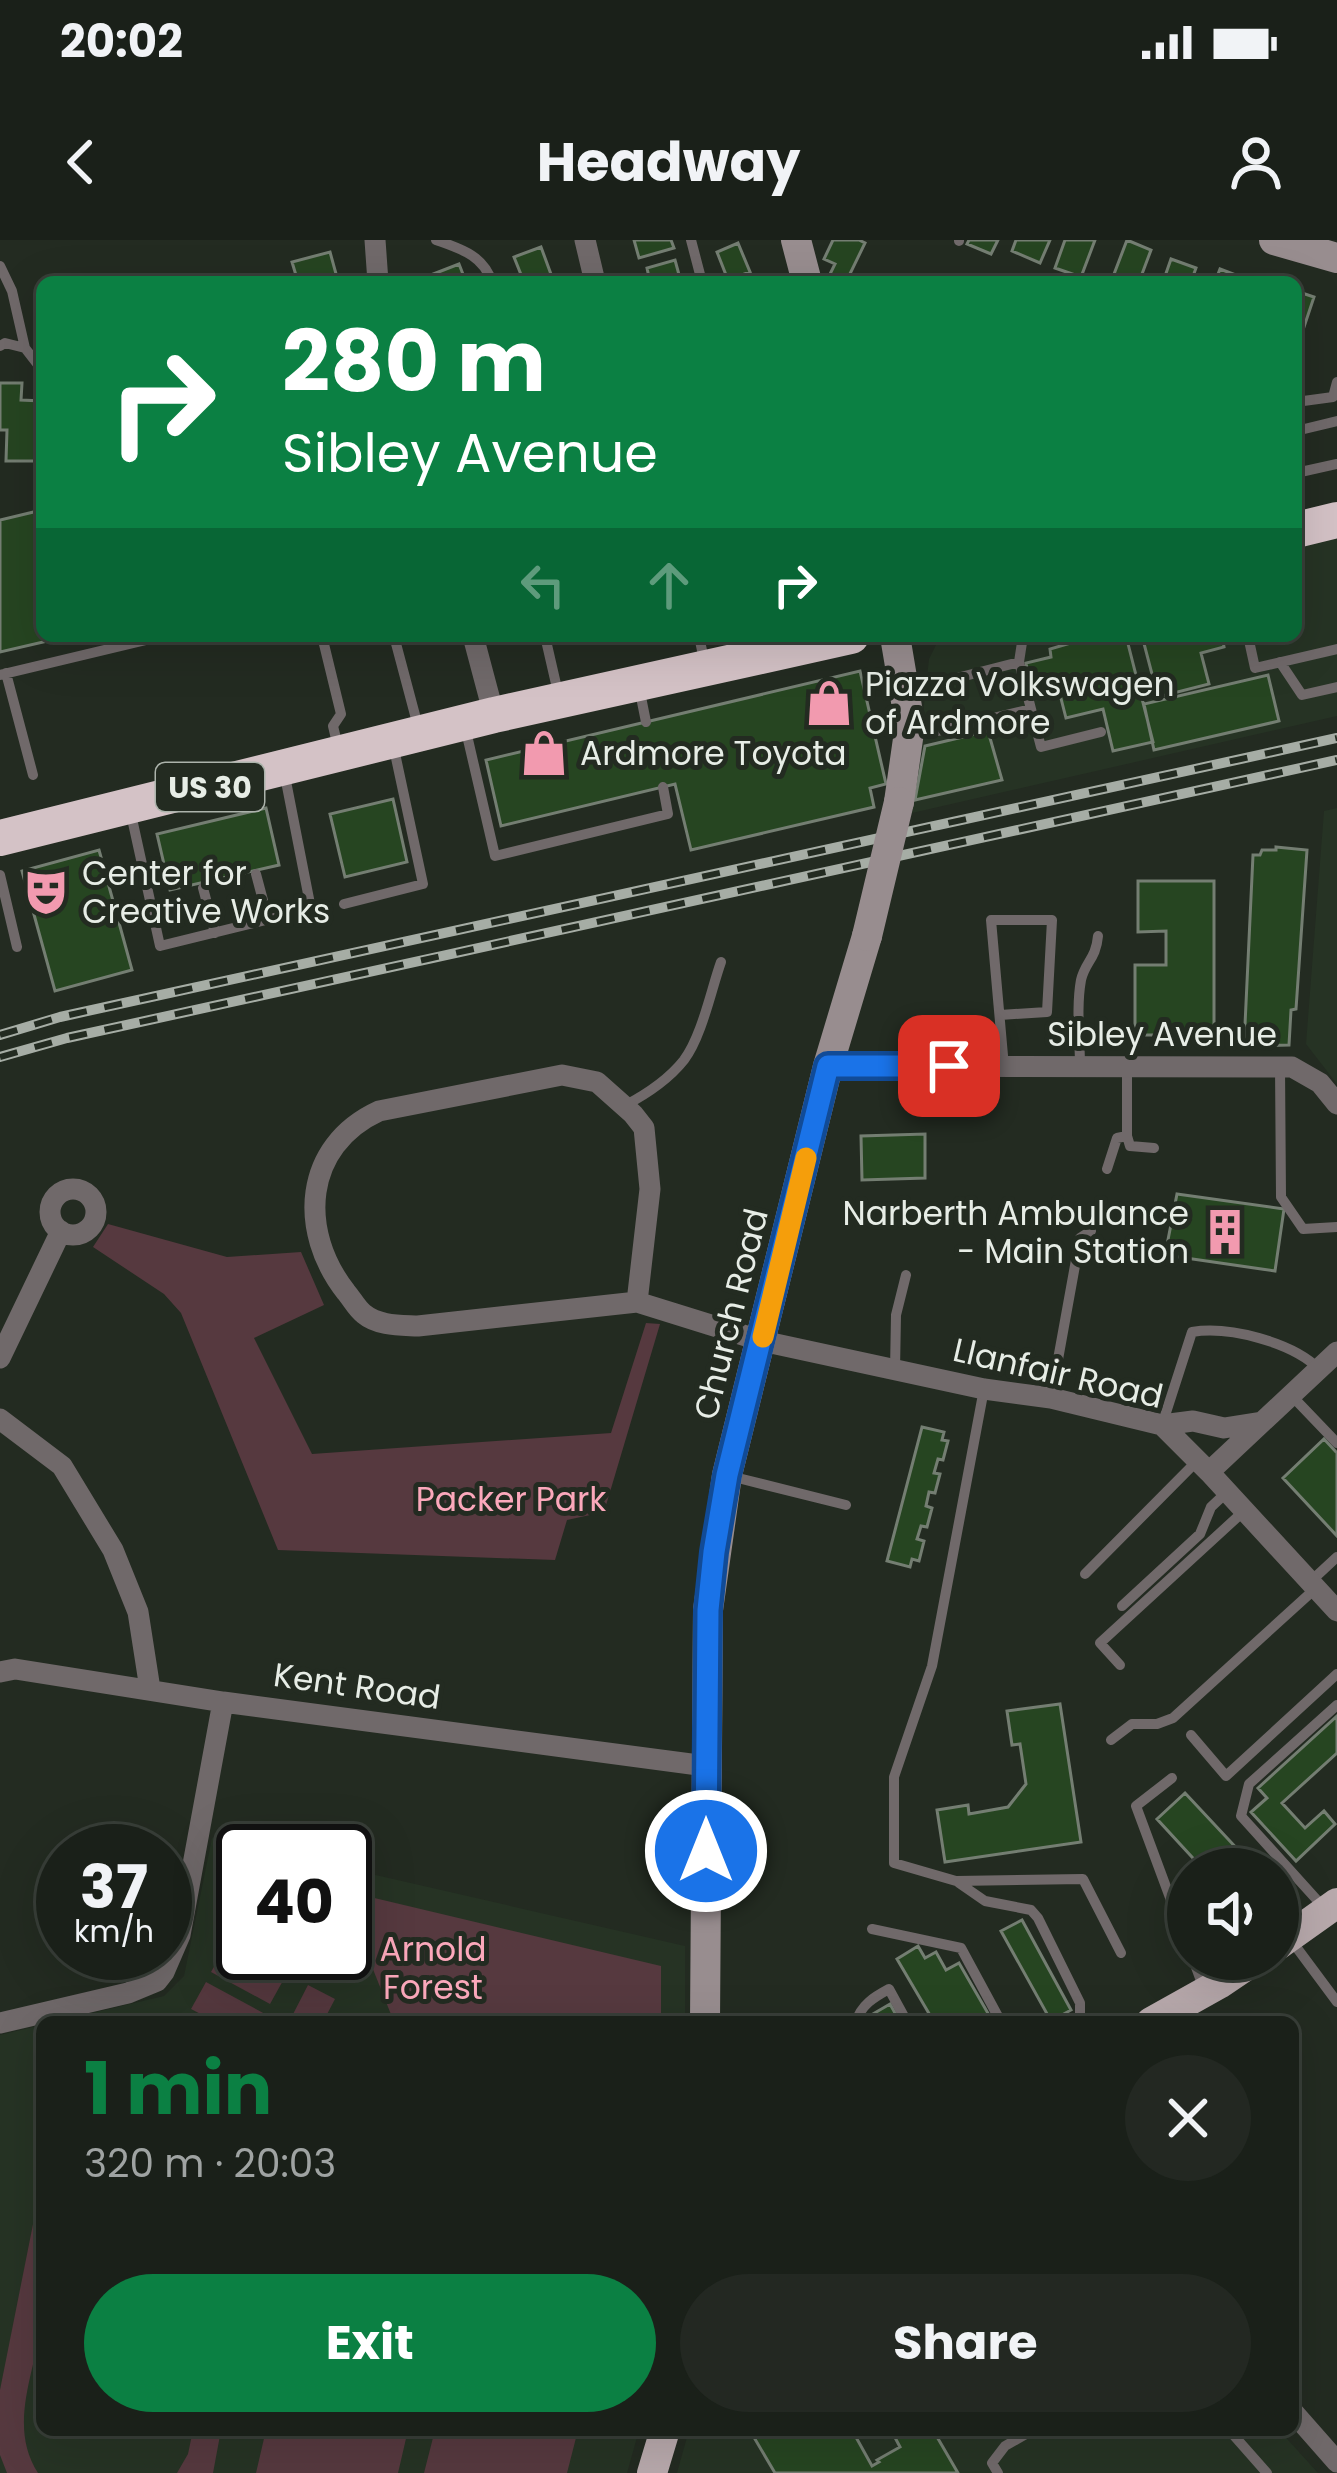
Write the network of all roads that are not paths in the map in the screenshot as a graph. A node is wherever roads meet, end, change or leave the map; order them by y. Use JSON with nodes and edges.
{"nodes":[{"id":1,"x":375,"y":240,"type":"edge"},
{"id":2,"x":436,"y":240,"type":"edge"},
{"id":3,"x":585,"y":240,"type":"edge"},
{"id":4,"x":692,"y":240,"type":"edge"},
{"id":5,"x":796,"y":240,"type":"edge"},
{"id":6,"x":1274,"y":240,"type":"edge"},
{"id":7,"x":1337,"y":258,"type":"edge"},
{"id":8,"x":0,"y":266,"type":"edge"},
{"id":9,"x":378,"y":276,"type":"edge"},
{"id":10,"x":490,"y":276,"type":"edge"},
{"id":11,"x":594,"y":276,"type":"edge"},
{"id":12,"x":701,"y":276,"type":"edge"},
{"id":13,"x":805,"y":276,"type":"edge"},
{"id":14,"x":0,"y":346,"type":"edge"},
{"id":15,"x":25,"y":348,"type":"junction"},
{"id":16,"x":36,"y":362,"type":"edge"},
{"id":17,"x":1337,"y":382,"type":"edge"},
{"id":18,"x":1302,"y":401,"type":"edge"},
{"id":19,"x":1337,"y":421,"type":"edge"},
{"id":20,"x":1302,"y":429,"type":"edge"},
{"id":21,"x":1337,"y":464,"type":"edge"},
{"id":22,"x":1302,"y":472,"type":"edge"},
{"id":23,"x":1337,"y":520,"type":"edge"},
{"id":24,"x":1302,"y":529,"type":"edge"},
{"id":25,"x":138,"y":642,"type":"edge"},
{"id":26,"x":323,"y":642,"type":"edge"},
{"id":27,"x":393,"y":642,"type":"edge"},
{"id":28,"x":473,"y":642,"type":"edge"},
{"id":29,"x":546,"y":642,"type":"edge"},
{"id":30,"x":795,"y":642,"type":"edge"},
{"id":31,"x":896,"y":642,"type":"edge"},
{"id":32,"x":1022,"y":642,"type":"edge"},
{"id":33,"x":1249,"y":642,"type":"edge"},
{"id":34,"x":1337,"y":649,"type":"edge"},
{"id":35,"x":702,"y":652,"type":"edge"},
{"id":36,"x":1019,"y":662,"type":"junction"},
{"id":37,"x":1280,"y":662,"type":"junction"},
{"id":38,"x":3,"y":674,"type":"edge"},
{"id":39,"x":949,"y":680,"type":"dead end"},
{"id":40,"x":638,"y":683,"type":"junction"},
{"id":41,"x":1337,"y":687,"type":"edge"},
{"id":42,"x":560,"y":700,"type":"junction"},
{"id":43,"x":1031,"y":709,"type":"junction"},
{"id":44,"x":341,"y":714,"type":"junction"},
{"id":45,"x":479,"y":718,"type":"junction"},
{"id":46,"x":646,"y":722,"type":"dead end"},
{"id":47,"x":938,"y":731,"type":"dead end"},
{"id":48,"x":1101,"y":732,"type":"dead end"},
{"id":49,"x":371,"y":739,"type":"junction"},
{"id":50,"x":284,"y":768,"type":"junction"},
{"id":51,"x":33,"y":775,"type":"dead end"},
{"id":52,"x":663,"y":787,"type":"dead end"},
{"id":53,"x":129,"y":807,"type":"junction"},
{"id":54,"x":0,"y":838,"type":"edge"},
{"id":55,"x":256,"y":874,"type":"dead end"},
{"id":56,"x":0,"y":875,"type":"edge"},
{"id":57,"x":203,"y":888,"type":"dead end"},
{"id":58,"x":344,"y":904,"type":"dead end"},
{"id":59,"x":268,"y":920,"type":"junction"},
{"id":60,"x":215,"y":933,"type":"junction"},
{"id":61,"x":1098,"y":936,"type":"dead end"},
{"id":62,"x":17,"y":947,"type":"dead end"},
{"id":63,"x":721,"y":962,"type":"dead end"},
{"id":64,"x":1000,"y":1015,"type":"junction"},
{"id":65,"x":828,"y":1066,"type":"junction"},
{"id":66,"x":1004,"y":1067,"type":"junction"},
{"id":67,"x":1080,"y":1067,"type":"junction"},
{"id":68,"x":1126,"y":1067,"type":"junction"},
{"id":69,"x":1280,"y":1067,"type":"junction"},
{"id":70,"x":1337,"y":1104,"type":"edge"},
{"id":71,"x":624,"y":1106,"type":"junction"},
{"id":72,"x":1126,"y":1136,"type":"junction"},
{"id":73,"x":1154,"y":1148,"type":"dead end"},
{"id":74,"x":1106,"y":1168,"type":"dead end"},
{"id":75,"x":1337,"y":1227,"type":"edge"},
{"id":76,"x":61,"y":1231,"type":"dead end"},
{"id":77,"x":1091,"y":1231,"type":"dead end"},
{"id":78,"x":905,"y":1275,"type":"dead end"},
{"id":79,"x":637,"y":1302,"type":"junction"},
{"id":80,"x":762,"y":1341,"type":"junction"},
{"id":81,"x":1337,"y":1352,"type":"edge"},
{"id":82,"x":0,"y":1358,"type":"edge"},
{"id":83,"x":1319,"y":1369,"type":"junction"},
{"id":84,"x":895,"y":1370,"type":"junction"},
{"id":85,"x":984,"y":1389,"type":"junction"},
{"id":86,"x":1291,"y":1395,"type":"junction"},
{"id":87,"x":1051,"y":1398,"type":"junction"},
{"id":88,"x":0,"y":1419,"type":"edge"},
{"id":89,"x":1263,"y":1422,"type":"junction"},
{"id":90,"x":1162,"y":1425,"type":"junction"},
{"id":91,"x":1337,"y":1443,"type":"edge"},
{"id":92,"x":1203,"y":1466,"type":"junction"},
{"id":93,"x":727,"y":1475,"type":"junction"},
{"id":94,"x":1227,"y":1492,"type":"junction"},
{"id":95,"x":846,"y":1505,"type":"dead end"},
{"id":96,"x":1244,"y":1511,"type":"junction"},
{"id":97,"x":1337,"y":1557,"type":"edge"},
{"id":98,"x":1085,"y":1574,"type":"dead end"},
{"id":99,"x":1313,"y":1585,"type":"junction"},
{"id":100,"x":1122,"y":1606,"type":"dead end"},
{"id":101,"x":1337,"y":1611,"type":"edge"},
{"id":102,"x":1120,"y":1665,"type":"dead end"},
{"id":103,"x":0,"y":1672,"type":"edge"},
{"id":104,"x":1337,"y":1675,"type":"edge"},
{"id":105,"x":151,"y":1689,"type":"junction"},
{"id":106,"x":223,"y":1702,"type":"junction"},
{"id":107,"x":1337,"y":1705,"type":"edge"},
{"id":108,"x":1191,"y":1736,"type":"dead end"},
{"id":109,"x":1111,"y":1739,"type":"dead end"},
{"id":110,"x":706,"y":1766,"type":"junction"},
{"id":111,"x":1172,"y":1778,"type":"dead end"},
{"id":112,"x":956,"y":1881,"type":"junction"},
{"id":113,"x":1167,"y":1889,"type":"edge"},
{"id":114,"x":1308,"y":1924,"type":"edge"},
{"id":115,"x":872,"y":1929,"type":"dead end"},
{"id":116,"x":1121,"y":1953,"type":"dead end"},
{"id":117,"x":1201,"y":1980,"type":"edge"},
{"id":118,"x":1224,"y":1980,"type":"edge"},
{"id":119,"x":1205,"y":1992,"type":"junction"},
{"id":120,"x":1337,"y":2002,"type":"edge"},
{"id":121,"x":705,"y":2016,"type":"edge"},
{"id":122,"x":858,"y":2016,"type":"edge"},
{"id":123,"x":904,"y":2016,"type":"edge"},
{"id":124,"x":998,"y":2016,"type":"edge"},
{"id":125,"x":1080,"y":2016,"type":"edge"},
{"id":126,"x":1162,"y":2016,"type":"edge"},
{"id":127,"x":0,"y":2023,"type":"edge"},
{"id":128,"x":1299,"y":2419,"type":"edge"},
{"id":129,"x":662,"y":2436,"type":"edge"},
{"id":130,"x":1022,"y":2436,"type":"edge"},
{"id":131,"x":1234,"y":2436,"type":"edge"},
{"id":132,"x":1337,"y":2462,"type":"edge"},
{"id":133,"x":652,"y":2473,"type":"edge"},
{"id":134,"x":998,"y":2473,"type":"edge"},
{"id":135,"x":1267,"y":2473,"type":"edge"}],
"edges":[{"from":1,"to":9,"type":"street"},
{"from":2,"to":10,"type":"lane"},
{"from":3,"to":11,"type":"street"},
{"from":4,"to":12,"type":"lane"},
{"from":5,"to":13,"type":"street"},
{"from":6,"to":7,"type":"street"},
{"from":8,"to":15,"type":"lane"},
{"from":14,"to":15,"type":"lane"},
{"from":15,"to":16,"type":"lane"},
{"from":17,"to":18,"type":"lane"},
{"from":19,"to":20,"type":"lane"},
{"from":21,"to":22,"type":"lane"},
{"from":23,"to":24,"type":"highway"},
{"from":25,"to":38,"type":"lane"},
{"from":26,"to":44,"type":"lane"},
{"from":27,"to":49,"type":"lane"},
{"from":28,"to":45,"type":"street"},
{"from":29,"to":42,"type":"lane"},
{"from":30,"to":35,"type":"highway","number":"US 30"},
{"from":31,"to":65,"type":"street","name":"Church Road","bridge":true},
{"from":32,"to":36,"type":"lane"},
{"from":33,"to":37,"type":"lane"},
{"from":34,"to":37,"type":"lane"},
{"from":35,"to":40,"type":"highway","number":"US 30"},
{"from":36,"to":39,"type":"lane"},
{"from":36,"to":43,"type":"lane"},
{"from":37,"to":41,"type":"lane"},
{"from":38,"to":51,"type":"lane"},
{"from":40,"to":42,"type":"highway","number":"US 30"},
{"from":40,"to":46,"type":"lane"},
{"from":42,"to":45,"type":"highway","number":"US 30"},
{"from":43,"to":47,"type":"lane"},
{"from":43,"to":48,"type":"lane"},
{"from":44,"to":49,"type":"lane"},
{"from":44,"to":49,"type":"lane"},
{"from":45,"to":49,"type":"highway","number":"US 30"},
{"from":45,"to":52,"type":"lane"},
{"from":49,"to":50,"type":"highway","number":"US 30"},
{"from":49,"to":58,"type":"lane"},
{"from":50,"to":53,"type":"highway","number":"US 30"},
{"from":50,"to":59,"type":"lane"},
{"from":53,"to":54,"type":"highway","number":"US 30"},
{"from":53,"to":60,"type":"lane"},
{"from":55,"to":59,"type":"lane"},
{"from":56,"to":62,"type":"lane"},
{"from":57,"to":60,"type":"lane"},
{"from":59,"to":60,"type":"lane"},
{"from":61,"to":67,"type":"lane"},
{"from":63,"to":71,"type":"lane"},
{"from":64,"to":64,"type":"lane"},
{"from":64,"to":66,"type":"lane"},
{"from":65,"to":66,"type":"street","name":"Sibley Avenue"},
{"from":65,"to":80,"type":"street","name":"Church Road"},
{"from":66,"to":67,"type":"street","name":"Sibley Avenue"},
{"from":67,"to":68,"type":"street","name":"Sibley Avenue"},
{"from":68,"to":69,"type":"street","name":"Sibley Avenue"},
{"from":68,"to":72,"type":"lane"},
{"from":69,"to":70,"type":"street","name":"Sibley Avenue"},
{"from":69,"to":75,"type":"lane"},
{"from":71,"to":79,"type":"street"},
{"from":71,"to":79,"type":"street"},
{"from":72,"to":73,"type":"lane"},
{"from":72,"to":74,"type":"lane"},
{"from":76,"to":82,"type":"street"},
{"from":77,"to":87,"type":"lane"},
{"from":78,"to":84,"type":"lane"},
{"from":79,"to":80,"type":"street","name":"Llanfair Road"},
{"from":80,"to":84,"type":"street","name":"Llanfair Road"},
{"from":80,"to":93,"type":"street","name":"Church Road"},
{"from":81,"to":83,"type":"street"},
{"from":83,"to":86,"type":"street"},
{"from":83,"to":90,"type":"lane"},
{"from":84,"to":85,"type":"street","name":"Llanfair Road"},
{"from":85,"to":87,"type":"street","name":"Llanfair Road"},
{"from":85,"to":112,"type":"lane"},
{"from":86,"to":89,"type":"street"},
{"from":86,"to":91,"type":"lane"},
{"from":87,"to":90,"type":"street","name":"Llanfair Road"},
{"from":88,"to":105,"type":"street"},
{"from":89,"to":90,"type":"street"},
{"from":89,"to":92,"type":"street"},
{"from":90,"to":92,"type":"street","name":"Llanfair Road"},
{"from":92,"to":94,"type":"street","name":"Llanfair Road"},
{"from":92,"to":98,"type":"lane"},
{"from":93,"to":95,"type":"lane"},
{"from":93,"to":110,"type":"street","name":"Church Road"},
{"from":94,"to":96,"type":"street","name":"Llanfair Road"},
{"from":94,"to":100,"type":"lane"},
{"from":96,"to":99,"type":"street","name":"Llanfair Road"},
{"from":96,"to":102,"type":"lane"},
{"from":97,"to":99,"type":"lane"},
{"from":99,"to":101,"type":"street","name":"Llanfair Road"},
{"from":99,"to":109,"type":"lane"},
{"from":103,"to":105,"type":"street","name":"Kent Road"},
{"from":104,"to":108,"type":"lane"},
{"from":105,"to":106,"type":"street","name":"Kent Road"},
{"from":106,"to":110,"type":"street","name":"Kent Road"},
{"from":106,"to":127,"type":"street"},
{"from":107,"to":114,"type":"lane"},
{"from":110,"to":121,"type":"street","name":"Church Road"},
{"from":111,"to":113,"type":"lane"},
{"from":112,"to":116,"type":"lane"},
{"from":112,"to":125,"type":"lane"},
{"from":114,"to":120,"type":"lane"},
{"from":115,"to":124,"type":"lane"},
{"from":117,"to":119,"type":"lane"},
{"from":118,"to":119,"type":"main road"},
{"from":119,"to":126,"type":"main road"},
{"from":122,"to":123,"type":"lane"},
{"from":128,"to":132,"type":"street"},
{"from":129,"to":133,"type":"main road"},
{"from":130,"to":134,"type":"lane"},
{"from":131,"to":135,"type":"lane"}]}
